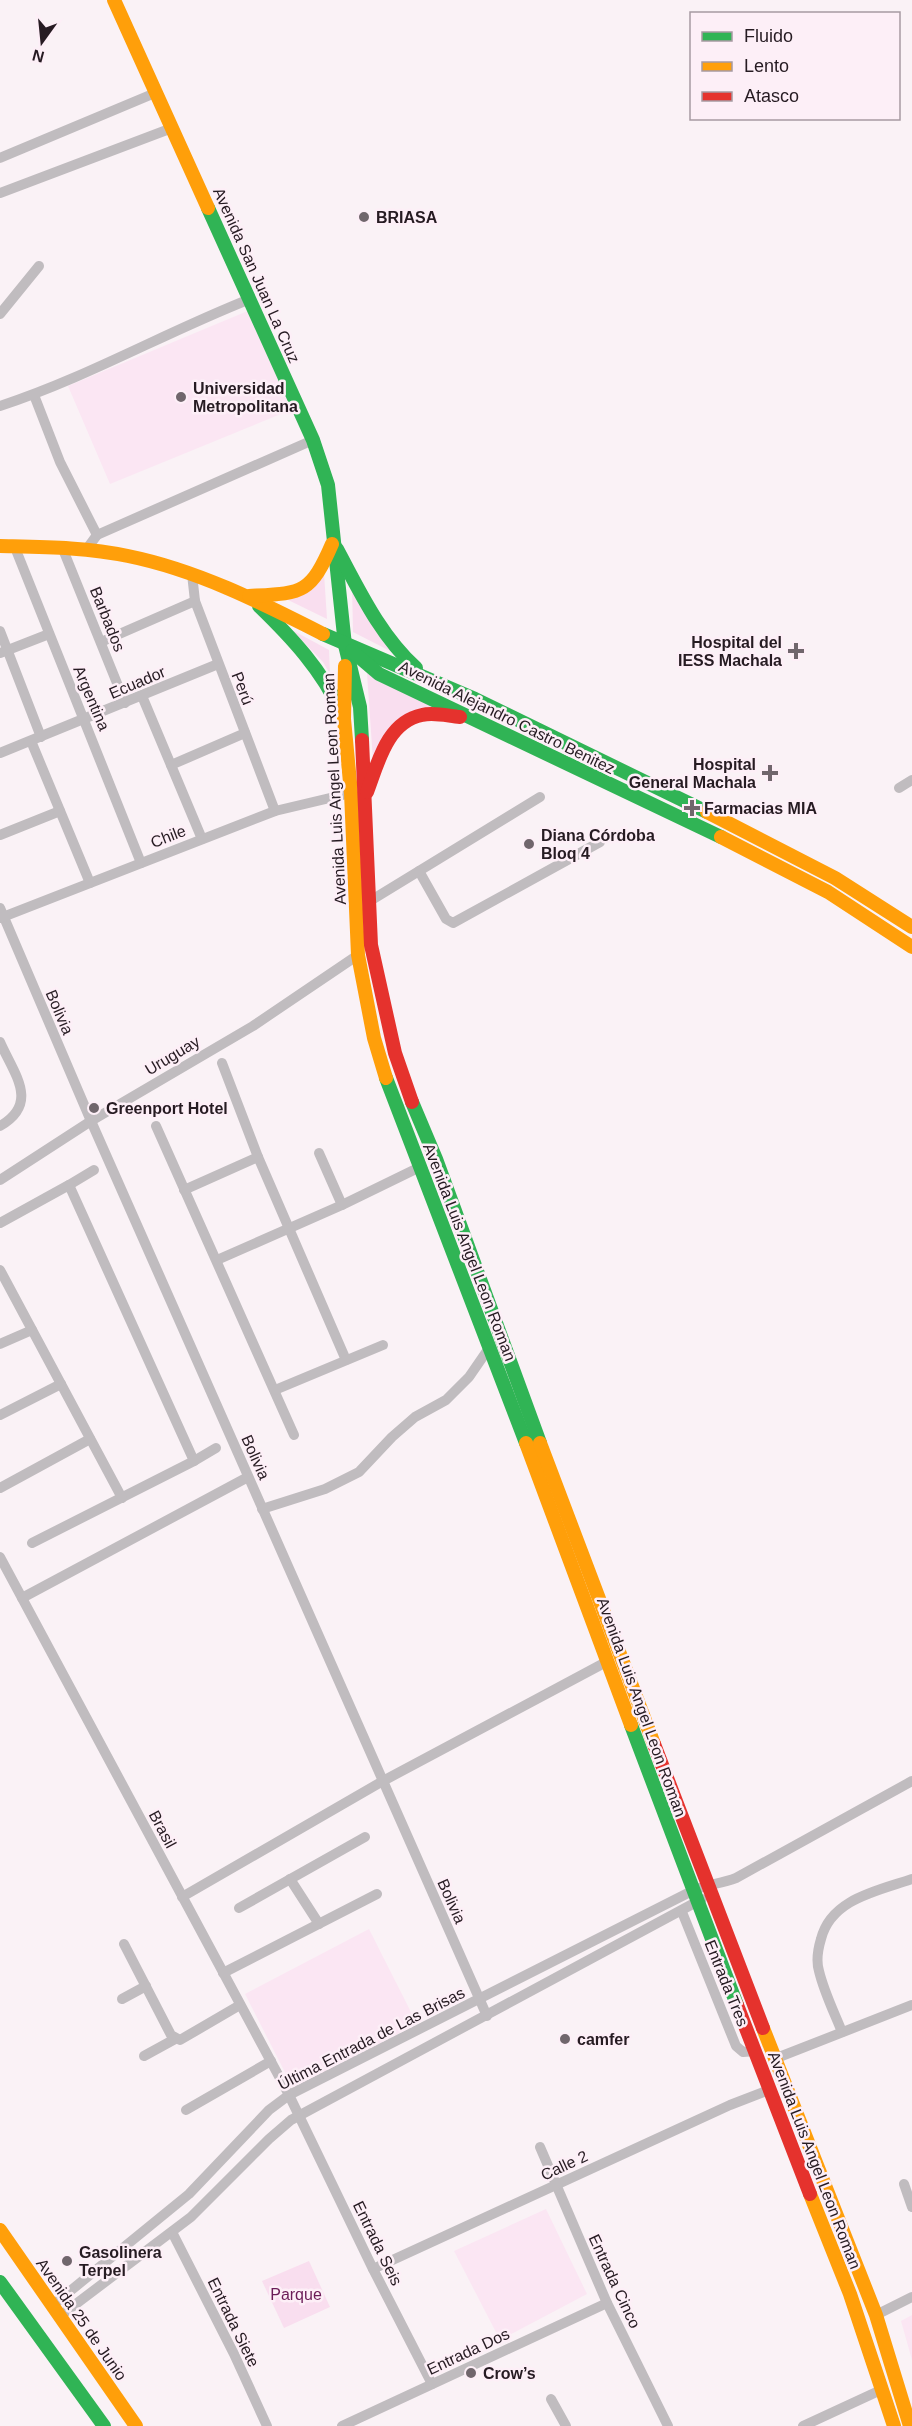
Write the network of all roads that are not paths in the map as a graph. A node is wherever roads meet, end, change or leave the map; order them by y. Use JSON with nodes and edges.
{"nodes":[{"id":1,"x":114,"y":0,"type":"edge"},
{"id":2,"x":156,"y":93,"type":"junction"},
{"id":3,"x":172,"y":128,"type":"junction"},
{"id":4,"x":0,"y":158,"type":"edge"},
{"id":5,"x":0,"y":193,"type":"edge"},
{"id":6,"x":39,"y":266,"type":"dead end"},
{"id":7,"x":250,"y":299,"type":"junction"},
{"id":8,"x":0,"y":314,"type":"edge"},
{"id":9,"x":34,"y":395,"type":"junction"},
{"id":10,"x":0,"y":406,"type":"edge"},
{"id":11,"x":313,"y":440,"type":"junction"},
{"id":12,"x":97,"y":535,"type":"junction"},
{"id":13,"x":333,"y":542,"type":"junction"},
{"id":14,"x":7,"y":545,"type":"edge"},
{"id":15,"x":63,"y":547,"type":"junction"},
{"id":16,"x":86,"y":550,"type":"junction"},
{"id":17,"x":192,"y":574,"type":"junction"},
{"id":18,"x":249,"y":596,"type":"junction"},
{"id":19,"x":195,"y":601,"type":"junction"},
{"id":20,"x":0,"y":631,"type":"edge"},
{"id":21,"x":49,"y":634,"type":"junction"},
{"id":22,"x":101,"y":642,"type":"junction"},
{"id":23,"x":345,"y":645,"type":"junction"},
{"id":24,"x":3,"y":652,"type":"edge"},
{"id":25,"x":218,"y":664,"type":"junction"},
{"id":26,"x":428,"y":678,"type":"junction"},
{"id":27,"x":142,"y":696,"type":"junction"},
{"id":28,"x":125,"y":703,"type":"junction"},
{"id":29,"x":469,"y":717,"type":"junction"},
{"id":30,"x":344,"y":719,"type":"junction"},
{"id":31,"x":85,"y":720,"type":"junction"},
{"id":32,"x":245,"y":732,"type":"junction"},
{"id":33,"x":36,"y":739,"type":"junction"},
{"id":34,"x":0,"y":753,"type":"edge"},
{"id":35,"x":171,"y":765,"type":"junction"},
{"id":36,"x":912,"y":780,"type":"edge"},
{"id":37,"x":898,"y":788,"type":"dead end"},
{"id":38,"x":351,"y":793,"type":"junction"},
{"id":39,"x":366,"y":794,"type":"junction"},
{"id":40,"x":540,"y":797,"type":"dead end"},
{"id":41,"x":60,"y":811,"type":"junction"},
{"id":42,"x":275,"y":811,"type":"junction"},
{"id":43,"x":0,"y":835,"type":"edge"},
{"id":44,"x":202,"y":839,"type":"junction"},
{"id":45,"x":600,"y":842,"type":"dead end"},
{"id":46,"x":141,"y":863,"type":"junction"},
{"id":47,"x":419,"y":871,"type":"junction"},
{"id":48,"x":90,"y":883,"type":"junction"},
{"id":49,"x":370,"y":901,"type":"junction"},
{"id":50,"x":1,"y":915,"type":"edge"},
{"id":51,"x":912,"y":927,"type":"edge"},
{"id":52,"x":912,"y":947,"type":"edge"},
{"id":53,"x":358,"y":955,"type":"junction"},
{"id":54,"x":0,"y":1042,"type":"edge"},
{"id":55,"x":222,"y":1063,"type":"dead end"},
{"id":56,"x":91,"y":1121,"type":"junction"},
{"id":57,"x":0,"y":1126,"type":"edge"},
{"id":58,"x":156,"y":1126,"type":"dead end"},
{"id":59,"x":319,"y":1152,"type":"dead end"},
{"id":60,"x":258,"y":1157,"type":"junction"},
{"id":61,"x":420,"y":1167,"type":"junction"},
{"id":62,"x":94,"y":1170,"type":"dead end"},
{"id":63,"x":0,"y":1180,"type":"edge"},
{"id":64,"x":69,"y":1185,"type":"junction"},
{"id":65,"x":183,"y":1190,"type":"junction"},
{"id":66,"x":342,"y":1205,"type":"junction"},
{"id":67,"x":0,"y":1223,"type":"edge"},
{"id":68,"x":288,"y":1228,"type":"junction"},
{"id":69,"x":217,"y":1260,"type":"junction"},
{"id":70,"x":0,"y":1270,"type":"edge"},
{"id":71,"x":463,"y":1280,"type":"junction"},
{"id":72,"x":494,"y":1316,"type":"junction"},
{"id":73,"x":32,"y":1330,"type":"junction"},
{"id":74,"x":503,"y":1342,"type":"junction"},
{"id":75,"x":0,"y":1344,"type":"edge"},
{"id":76,"x":383,"y":1344,"type":"dead end"},
{"id":77,"x":489,"y":1348,"type":"junction"},
{"id":78,"x":346,"y":1360,"type":"junction"},
{"id":79,"x":497,"y":1369,"type":"junction"},
{"id":80,"x":61,"y":1384,"type":"junction"},
{"id":81,"x":275,"y":1390,"type":"junction"},
{"id":82,"x":0,"y":1415,"type":"edge"},
{"id":83,"x":534,"y":1425,"type":"junction"},
{"id":84,"x":294,"y":1435,"type":"dead end"},
{"id":85,"x":90,"y":1439,"type":"junction"},
{"id":86,"x":216,"y":1448,"type":"dead end"},
{"id":87,"x":194,"y":1461,"type":"junction"},
{"id":88,"x":248,"y":1477,"type":"junction"},
{"id":89,"x":0,"y":1488,"type":"edge"},
{"id":90,"x":122,"y":1498,"type":"junction"},
{"id":91,"x":262,"y":1509,"type":"junction"},
{"id":92,"x":32,"y":1544,"type":"dead end"},
{"id":93,"x":0,"y":1557,"type":"edge"},
{"id":94,"x":22,"y":1598,"type":"junction"},
{"id":95,"x":608,"y":1661,"type":"junction"},
{"id":96,"x":382,"y":1781,"type":"junction"},
{"id":97,"x":912,"y":1781,"type":"edge"},
{"id":98,"x":365,"y":1837,"type":"dead end"},
{"id":99,"x":290,"y":1879,"type":"junction"},
{"id":100,"x":912,"y":1879,"type":"edge"},
{"id":101,"x":712,"y":1888,"type":"junction"},
{"id":102,"x":377,"y":1894,"type":"dead end"},
{"id":103,"x":696,"y":1896,"type":"junction"},
{"id":104,"x":182,"y":1897,"type":"junction"},
{"id":105,"x":239,"y":1908,"type":"dead end"},
{"id":106,"x":682,"y":1912,"type":"junction"},
{"id":107,"x":319,"y":1924,"type":"junction"},
{"id":108,"x":124,"y":1944,"type":"dead end"},
{"id":109,"x":223,"y":1972,"type":"junction"},
{"id":110,"x":146,"y":1986,"type":"junction"},
{"id":111,"x":122,"y":1999,"type":"dead end"},
{"id":112,"x":479,"y":1999,"type":"junction"},
{"id":113,"x":240,"y":2005,"type":"junction"},
{"id":114,"x":912,"y":2005,"type":"edge"},
{"id":115,"x":487,"y":2016,"type":"junction"},
{"id":116,"x":842,"y":2032,"type":"junction"},
{"id":117,"x":175,"y":2039,"type":"junction"},
{"id":118,"x":755,"y":2050,"type":"junction"},
{"id":119,"x":144,"y":2056,"type":"dead end"},
{"id":120,"x":774,"y":2059,"type":"junction"},
{"id":121,"x":271,"y":2061,"type":"junction"},
{"id":122,"x":769,"y":2090,"type":"junction"},
{"id":123,"x":289,"y":2096,"type":"junction"},
{"id":124,"x":186,"y":2110,"type":"dead end"},
{"id":125,"x":298,"y":2115,"type":"junction"},
{"id":126,"x":540,"y":2147,"type":"dead end"},
{"id":127,"x":904,"y":2184,"type":"dead end"},
{"id":128,"x":555,"y":2185,"type":"junction"},
{"id":129,"x":912,"y":2207,"type":"edge"},
{"id":130,"x":0,"y":2230,"type":"edge"},
{"id":131,"x":172,"y":2232,"type":"junction"},
{"id":132,"x":373,"y":2269,"type":"junction"},
{"id":133,"x":0,"y":2282,"type":"edge"},
{"id":134,"x":912,"y":2297,"type":"edge"},
{"id":135,"x":608,"y":2303,"type":"junction"},
{"id":136,"x":56,"y":2311,"type":"junction"},
{"id":137,"x":876,"y":2315,"type":"junction"},
{"id":138,"x":432,"y":2384,"type":"junction"},
{"id":139,"x":882,"y":2389,"type":"junction"},
{"id":140,"x":551,"y":2399,"type":"dead end"},
{"id":141,"x":104,"y":2426,"type":"edge"},
{"id":142,"x":136,"y":2426,"type":"edge"},
{"id":143,"x":267,"y":2426,"type":"edge"},
{"id":144,"x":342,"y":2426,"type":"edge"},
{"id":145,"x":566,"y":2426,"type":"edge"},
{"id":146,"x":668,"y":2426,"type":"edge"},
{"id":147,"x":802,"y":2426,"type":"edge"},
{"id":148,"x":894,"y":2426,"type":"edge"},
{"id":149,"x":910,"y":2426,"type":"edge"}],
"edges":[{"from":1,"to":2,"type":"main road","name":"Avenida San Juan La Cruz"},
{"from":2,"to":3,"type":"main road","name":"Avenida San Juan La Cruz"},
{"from":2,"to":4,"type":"street"},
{"from":3,"to":5,"type":"street"},
{"from":3,"to":7,"type":"main road","name":"Avenida San Juan La Cruz"},
{"from":6,"to":8,"type":"street"},
{"from":7,"to":9,"type":"street"},
{"from":7,"to":11,"type":"main road","name":"Avenida San Juan La Cruz"},
{"from":9,"to":10,"type":"street"},
{"from":9,"to":12,"type":"street"},
{"from":11,"to":12,"type":"street"},
{"from":11,"to":13,"type":"main road","name":"Avenida San Juan La Cruz"},
{"from":12,"to":16,"type":"street"},
{"from":13,"to":18,"type":"main road"},
{"from":13,"to":23,"type":"main road","name":"Avenida San Juan La Cruz"},
{"from":13,"to":26,"type":"main road"},
{"from":14,"to":15,"type":"main road","name":"Avenida Alejandro Castro Benitez"},
{"from":14,"to":21,"type":"street","name":"Argentina"},
{"from":15,"to":16,"type":"main road","name":"Avenida Alejandro Castro Benitez"},
{"from":15,"to":22,"type":"street","name":"Barbados"},
{"from":16,"to":17,"type":"main road","name":"Avenida Alejandro Castro Benitez"},
{"from":17,"to":18,"type":"main road","name":"Avenida Alejandro Castro Benitez"},
{"from":17,"to":19,"type":"street","name":"Perú"},
{"from":18,"to":23,"type":"main road","name":"Avenida Alejandro Castro Benitez"},
{"from":18,"to":30,"type":"main road"},
{"from":19,"to":22,"type":"street"},
{"from":19,"to":25,"type":"street","name":"Perú"},
{"from":20,"to":24,"type":"street"},
{"from":21,"to":24,"type":"street"},
{"from":21,"to":31,"type":"street","name":"Argentina"},
{"from":22,"to":28,"type":"street","name":"Barbados"},
{"from":23,"to":26,"type":"main road","name":"Avenida Alejandro Castro Benitez"},
{"from":23,"to":29,"type":"main road","name":"Avenida Alejandro Castro Benitez"},
{"from":23,"to":30,"type":"main road","name":"Avenida Luis Angel Leon Roman"},
{"from":23,"to":39,"type":"main road","name":"Avenida Luis Angel Leon Roman"},
{"from":24,"to":33,"type":"street"},
{"from":25,"to":27,"type":"street","name":"Ecuador"},
{"from":25,"to":32,"type":"street","name":"Perú"},
{"from":26,"to":51,"type":"main road","name":"Avenida Alejandro Castro Benitez"},
{"from":27,"to":28,"type":"street","name":"Ecuador"},
{"from":27,"to":35,"type":"street"},
{"from":28,"to":31,"type":"street","name":"Ecuador"},
{"from":29,"to":39,"type":"main road"},
{"from":29,"to":52,"type":"main road","name":"Avenida Alejandro Castro Benitez"},
{"from":30,"to":38,"type":"main road","name":"Avenida Luis Angel Leon Roman"},
{"from":31,"to":33,"type":"street","name":"Ecuador"},
{"from":31,"to":46,"type":"street","name":"Argentina"},
{"from":32,"to":35,"type":"street"},
{"from":32,"to":42,"type":"street","name":"Perú"},
{"from":33,"to":34,"type":"street","name":"Ecuador"},
{"from":33,"to":41,"type":"street"},
{"from":35,"to":44,"type":"street"},
{"from":36,"to":37,"type":"street"},
{"from":38,"to":42,"type":"street","name":"Chile"},
{"from":38,"to":53,"type":"main road","name":"Avenida Luis Angel Leon Roman"},
{"from":39,"to":49,"type":"main road","name":"Avenida Luis Angel Leon Roman"},
{"from":40,"to":47,"type":"street"},
{"from":41,"to":43,"type":"street"},
{"from":41,"to":48,"type":"street"},
{"from":42,"to":44,"type":"street","name":"Chile"},
{"from":44,"to":46,"type":"street","name":"Chile"},
{"from":45,"to":47,"type":"street"},
{"from":46,"to":48,"type":"street","name":"Chile"},
{"from":47,"to":49,"type":"street"},
{"from":48,"to":50,"type":"street","name":"Chile"},
{"from":49,"to":72,"type":"main road","name":"Avenida Luis Angel Leon Roman"},
{"from":50,"to":56,"type":"street","name":"Bolivia"},
{"from":53,"to":56,"type":"street","name":"Uruguay"},
{"from":53,"to":61,"type":"main road","name":"Avenida Luis Angel Leon Roman"},
{"from":54,"to":57,"type":"street"},
{"from":55,"to":60,"type":"street"},
{"from":56,"to":63,"type":"street","name":"Uruguay"},
{"from":56,"to":88,"type":"street","name":"Bolivia"},
{"from":58,"to":65,"type":"street"},
{"from":59,"to":66,"type":"street"},
{"from":60,"to":65,"type":"street"},
{"from":60,"to":68,"type":"street"},
{"from":61,"to":66,"type":"street"},
{"from":61,"to":71,"type":"main road","name":"Avenida Luis Angel Leon Roman"},
{"from":62,"to":64,"type":"street"},
{"from":64,"to":67,"type":"street"},
{"from":64,"to":87,"type":"street"},
{"from":65,"to":69,"type":"street"},
{"from":66,"to":68,"type":"street"},
{"from":68,"to":69,"type":"street"},
{"from":68,"to":78,"type":"street"},
{"from":69,"to":81,"type":"street"},
{"from":70,"to":73,"type":"street"},
{"from":71,"to":72,"type":"main road"},
{"from":71,"to":77,"type":"main road","name":"Avenida Luis Angel Leon Roman"},
{"from":72,"to":74,"type":"main road","name":"Avenida Luis Angel Leon Roman"},
{"from":73,"to":75,"type":"street"},
{"from":73,"to":80,"type":"street"},
{"from":74,"to":77,"type":"main road"},
{"from":74,"to":83,"type":"main road","name":"Avenida Luis Angel Leon Roman"},
{"from":76,"to":78,"type":"street"},
{"from":77,"to":79,"type":"main road","name":"Avenida Luis Angel Leon Roman"},
{"from":77,"to":91,"type":"street"},
{"from":78,"to":81,"type":"street"},
{"from":79,"to":83,"type":"main road"},
{"from":79,"to":95,"type":"main road","name":"Avenida Luis Angel Leon Roman"},
{"from":80,"to":82,"type":"street"},
{"from":80,"to":85,"type":"street"},
{"from":81,"to":84,"type":"street"},
{"from":83,"to":101,"type":"main road","name":"Avenida Luis Angel Leon Roman"},
{"from":85,"to":89,"type":"street"},
{"from":85,"to":90,"type":"street"},
{"from":86,"to":87,"type":"street"},
{"from":87,"to":90,"type":"street"},
{"from":88,"to":91,"type":"street","name":"Bolivia"},
{"from":88,"to":94,"type":"street"},
{"from":90,"to":92,"type":"street"},
{"from":91,"to":96,"type":"street","name":"Bolivia"},
{"from":93,"to":94,"type":"street","name":"Brasil"},
{"from":94,"to":104,"type":"street","name":"Brasil"},
{"from":95,"to":96,"type":"street"},
{"from":95,"to":103,"type":"main road","name":"Avenida Luis Angel Leon Roman"},
{"from":96,"to":104,"type":"street"},
{"from":96,"to":112,"type":"street","name":"Bolivia"},
{"from":97,"to":101,"type":"street","name":"Última Entrada de Las Brisas"},
{"from":98,"to":99,"type":"street"},
{"from":99,"to":105,"type":"street"},
{"from":99,"to":107,"type":"street"},
{"from":100,"to":116,"type":"street"},
{"from":101,"to":103,"type":"street","name":"Última Entrada de Las Brisas"},
{"from":101,"to":120,"type":"main road","name":"Avenida Luis Angel Leon Roman"},
{"from":102,"to":107,"type":"street"},
{"from":103,"to":106,"type":"street","name":"Última Entrada de Las Brisas"},
{"from":103,"to":112,"type":"street","name":"Última Entrada de Las Brisas"},
{"from":103,"to":118,"type":"main road","name":"Avenida Luis Angel Leon Roman"},
{"from":104,"to":109,"type":"street","name":"Brasil"},
{"from":106,"to":115,"type":"street","name":"Última Entrada de Las Brisas"},
{"from":106,"to":118,"type":"street","name":"Entrada Tres"},
{"from":107,"to":109,"type":"street"},
{"from":108,"to":110,"type":"street"},
{"from":109,"to":113,"type":"street","name":"Brasil"},
{"from":110,"to":111,"type":"street"},
{"from":110,"to":117,"type":"street"},
{"from":112,"to":115,"type":"street","name":"Bolivia"},
{"from":112,"to":123,"type":"street","name":"Última Entrada de Las Brisas"},
{"from":113,"to":117,"type":"street"},
{"from":113,"to":121,"type":"street","name":"Brasil"},
{"from":114,"to":116,"type":"street"},
{"from":115,"to":125,"type":"street","name":"Última Entrada de Las Brisas"},
{"from":116,"to":120,"type":"street"},
{"from":117,"to":119,"type":"street"},
{"from":118,"to":122,"type":"main road","name":"Avenida Luis Angel Leon Roman"},
{"from":120,"to":137,"type":"main road","name":"Avenida Luis Angel Leon Roman"},
{"from":121,"to":123,"type":"street","name":"Brasil"},
{"from":121,"to":124,"type":"street"},
{"from":122,"to":128,"type":"street","name":"Calle 2"},
{"from":122,"to":139,"type":"main road","name":"Avenida Luis Angel Leon Roman"},
{"from":123,"to":125,"type":"street","name":"Brasil"},
{"from":123,"to":136,"type":"street","name":"Última Entrada de Las Brisas"},
{"from":125,"to":131,"type":"street","name":"Última Entrada de Las Brisas"},
{"from":125,"to":132,"type":"street","name":"Entrada Seis"},
{"from":126,"to":128,"type":"street","name":"Entrada Cinco"},
{"from":127,"to":129,"type":"street"},
{"from":128,"to":132,"type":"street","name":"Calle 2"},
{"from":128,"to":135,"type":"street","name":"Entrada Cinco"},
{"from":130,"to":136,"type":"main road","name":"Avenida 25 de Junio"},
{"from":131,"to":136,"type":"street","name":"Última Entrada de Las Brisas"},
{"from":131,"to":143,"type":"street","name":"Entrada Siete"},
{"from":132,"to":138,"type":"street","name":"Entrada Seis"},
{"from":133,"to":141,"type":"main road"},
{"from":134,"to":137,"type":"street"},
{"from":135,"to":138,"type":"street","name":"Entrada Dos"},
{"from":135,"to":146,"type":"street","name":"Entrada Cinco"},
{"from":136,"to":142,"type":"main road","name":"Avenida 25 de Junio"},
{"from":137,"to":149,"type":"main road","name":"Avenida Luis Angel Leon Roman"},
{"from":138,"to":144,"type":"street","name":"Entrada Dos"},
{"from":139,"to":147,"type":"street"},
{"from":139,"to":148,"type":"main road","name":"Avenida Luis Angel Leon Roman"},
{"from":140,"to":145,"type":"street"}]}
